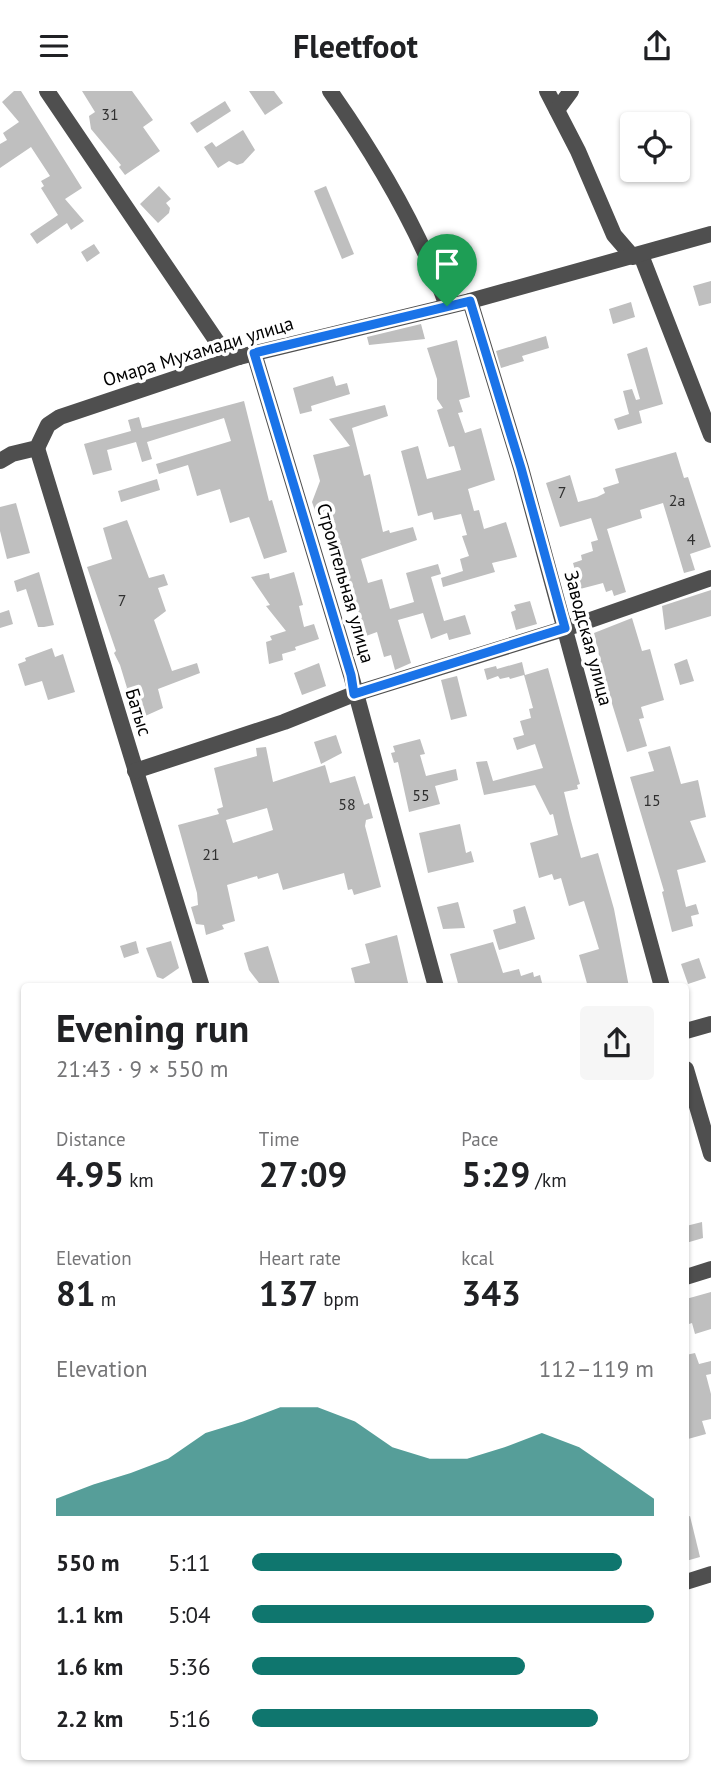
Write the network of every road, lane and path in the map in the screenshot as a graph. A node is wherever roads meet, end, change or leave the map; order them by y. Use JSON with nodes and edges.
{"nodes":[{"id":1,"x":47,"y":91,"type":"edge"},
{"id":2,"x":330,"y":91,"type":"edge"},
{"id":3,"x":547,"y":91,"type":"edge"},
{"id":4,"x":571,"y":91,"type":"edge"},
{"id":5,"x":557,"y":110,"type":"junction"},
{"id":6,"x":711,"y":234,"type":"edge"},
{"id":7,"x":637,"y":256,"type":"junction"},
{"id":8,"x":470,"y":301,"type":"junction"},
{"id":9,"x":447,"y":306,"type":"junction"},
{"id":10,"x":246,"y":355,"type":"junction"},
{"id":11,"x":711,"y":435,"type":"edge"},
{"id":12,"x":37,"y":448,"type":"junction"},
{"id":13,"x":0,"y":461,"type":"edge"},
{"id":14,"x":711,"y":578,"type":"edge"},
{"id":15,"x":565,"y":628,"type":"junction"},
{"id":16,"x":354,"y":694,"type":"junction"},
{"id":17,"x":135,"y":771,"type":"junction"},
{"id":18,"x":201,"y":983,"type":"edge"},
{"id":19,"x":435,"y":983,"type":"edge"},
{"id":20,"x":662,"y":983,"type":"edge"},
{"id":21,"x":711,"y":1024,"type":"edge"},
{"id":22,"x":689,"y":1030,"type":"edge"},
{"id":23,"x":689,"y":1079,"type":"edge"},
{"id":24,"x":711,"y":1154,"type":"edge"},
{"id":25,"x":711,"y":1269,"type":"edge"},
{"id":26,"x":689,"y":1276,"type":"edge"},
{"id":27,"x":711,"y":1574,"type":"edge"},
{"id":28,"x":689,"y":1581,"type":"edge"}],
"edges":[{"from":1,"to":10,"type":"street"},
{"from":2,"to":9,"type":"street"},
{"from":3,"to":5,"type":"street"},
{"from":4,"to":5,"type":"street"},
{"from":5,"to":7,"type":"street"},
{"from":6,"to":7,"type":"street","name":"Омара Мухамади улица"},
{"from":7,"to":8,"type":"street","name":"Омара Мухамади улица"},
{"from":7,"to":11,"type":"street"},
{"from":8,"to":9,"type":"street","name":"Омара Мухамади улица"},
{"from":8,"to":15,"type":"street","name":"Заводская улица"},
{"from":9,"to":10,"type":"street","name":"Омара Мухамади улица"},
{"from":10,"to":12,"type":"street","name":"Омара Мухамади улица"},
{"from":10,"to":16,"type":"street","name":"Строительная улица"},
{"from":12,"to":13,"type":"street"},
{"from":12,"to":17,"type":"street","name":"Батыс"},
{"from":14,"to":15,"type":"street"},
{"from":15,"to":16,"type":"street"},
{"from":15,"to":20,"type":"street","name":"Заводская улица"},
{"from":16,"to":17,"type":"street"},
{"from":16,"to":19,"type":"street","name":"Строительная улица"},
{"from":17,"to":18,"type":"street","name":"Батыс"},
{"from":21,"to":22,"type":"street"},
{"from":23,"to":24,"type":"street"},
{"from":25,"to":26,"type":"street"},
{"from":27,"to":28,"type":"street"}]}
